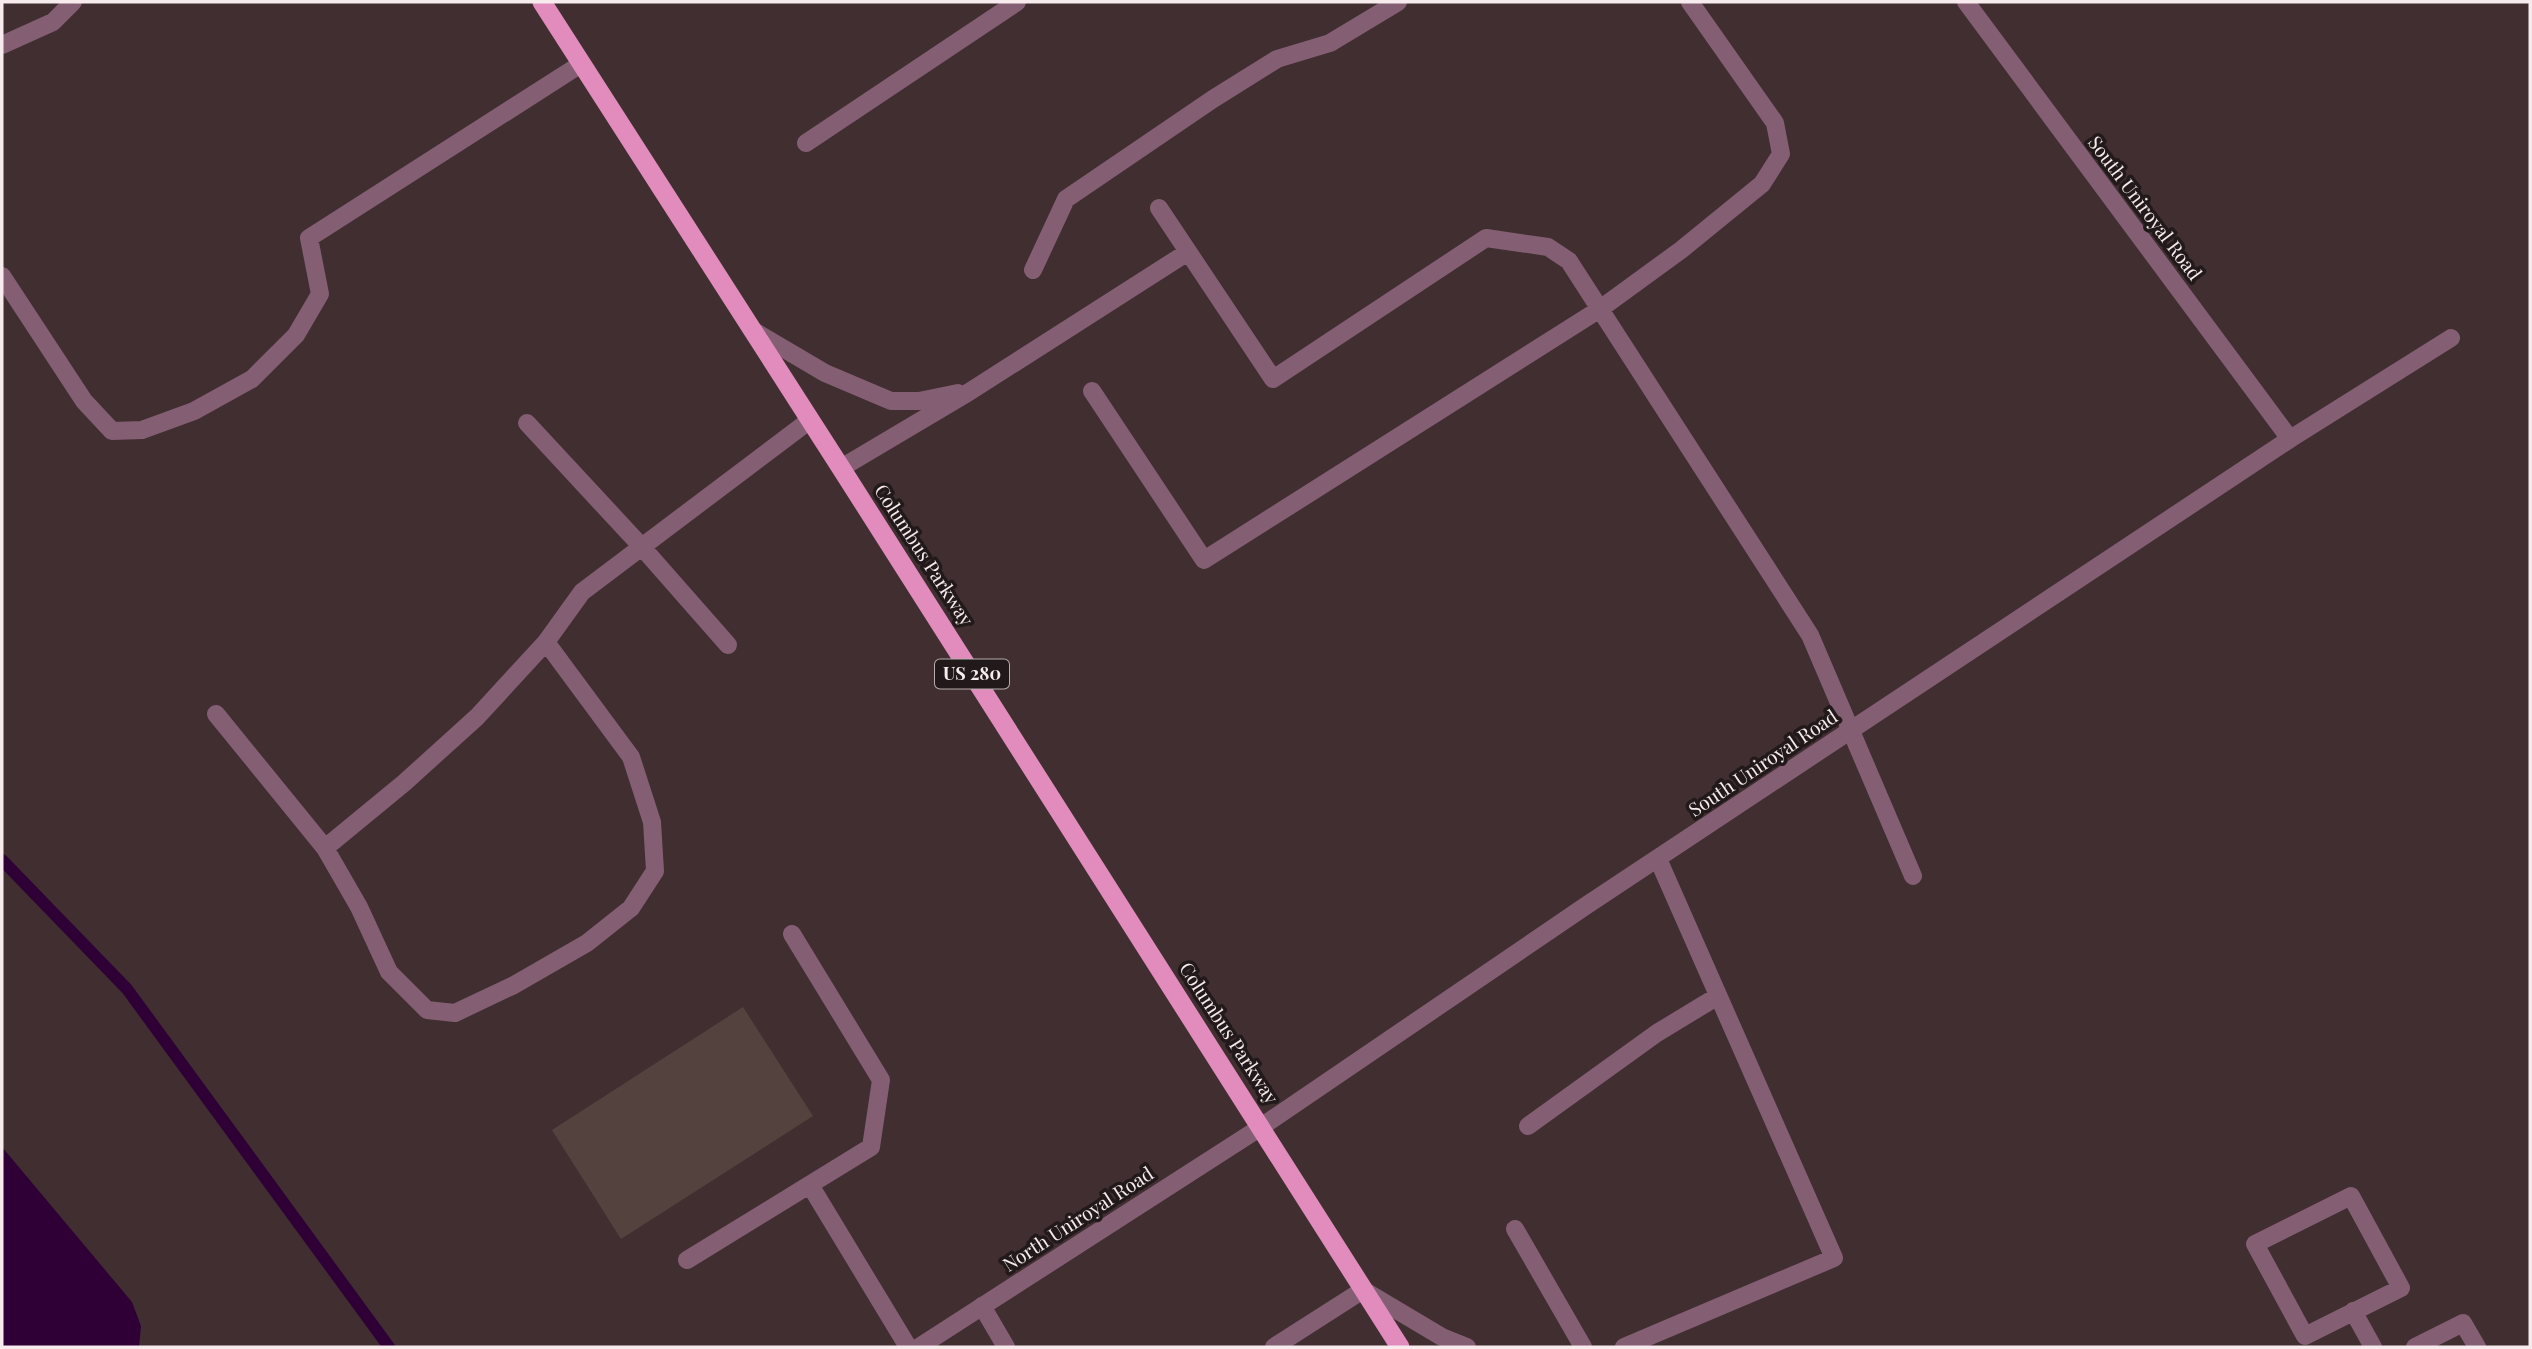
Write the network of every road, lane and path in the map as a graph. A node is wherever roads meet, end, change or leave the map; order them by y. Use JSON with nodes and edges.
{"nodes":[{"id":1,"x":73,"y":2,"type":"edge"},
{"id":2,"x":542,"y":2,"type":"edge"},
{"id":3,"x":1017,"y":2,"type":"edge"},
{"id":4,"x":1398,"y":2,"type":"edge"},
{"id":5,"x":1690,"y":2,"type":"edge"},
{"id":6,"x":1966,"y":2,"type":"edge"},
{"id":7,"x":2,"y":45,"type":"edge"},
{"id":8,"x":581,"y":64,"type":"junction"},
{"id":9,"x":806,"y":143,"type":"dead end"},
{"id":10,"x":1159,"y":208,"type":"dead end"},
{"id":11,"x":1188,"y":252,"type":"junction"},
{"id":12,"x":1033,"y":270,"type":"dead end"},
{"id":13,"x":2,"y":275,"type":"edge"},
{"id":14,"x":1600,"y":309,"type":"junction"},
{"id":15,"x":751,"y":330,"type":"junction"},
{"id":16,"x":2451,"y":338,"type":"dead end"},
{"id":17,"x":1092,"y":391,"type":"dead end"},
{"id":18,"x":969,"y":392,"type":"junction"},
{"id":19,"x":810,"y":419,"type":"junction"},
{"id":20,"x":527,"y":423,"type":"dead end"},
{"id":21,"x":2290,"y":439,"type":"junction"},
{"id":22,"x":841,"y":468,"type":"junction"},
{"id":23,"x":641,"y":546,"type":"junction"},
{"id":24,"x":546,"y":642,"type":"junction"},
{"id":25,"x":728,"y":646,"type":"dead end"},
{"id":26,"x":216,"y":714,"type":"dead end"},
{"id":27,"x":1852,"y":729,"type":"junction"},
{"id":28,"x":325,"y":848,"type":"junction"},
{"id":29,"x":1657,"y":859,"type":"junction"},
{"id":30,"x":1913,"y":876,"type":"dead end"},
{"id":31,"x":792,"y":934,"type":"dead end"},
{"id":32,"x":1718,"y":996,"type":"junction"},
{"id":33,"x":1528,"y":1126,"type":"dead end"},
{"id":34,"x":1261,"y":1127,"type":"junction"},
{"id":35,"x":810,"y":1185,"type":"junction"},
{"id":36,"x":1515,"y":1229,"type":"dead end"},
{"id":37,"x":687,"y":1260,"type":"dead end"},
{"id":38,"x":1363,"y":1290,"type":"junction"},
{"id":39,"x":982,"y":1306,"type":"junction"},
{"id":40,"x":2353,"y":1311,"type":"junction"},
{"id":41,"x":1284,"y":1345,"type":"edge"},
{"id":42,"x":908,"y":1347,"type":"edge"},
{"id":43,"x":919,"y":1347,"type":"edge"},
{"id":44,"x":1006,"y":1347,"type":"edge"},
{"id":45,"x":1400,"y":1347,"type":"edge"},
{"id":46,"x":1467,"y":1347,"type":"edge"},
{"id":47,"x":1583,"y":1347,"type":"edge"},
{"id":48,"x":1624,"y":1347,"type":"edge"},
{"id":49,"x":2373,"y":1347,"type":"edge"},
{"id":50,"x":2415,"y":1347,"type":"edge"},
{"id":51,"x":2477,"y":1347,"type":"edge"}],
"edges":[{"from":1,"to":7,"type":"street"},
{"from":2,"to":8,"type":"highway","name":"Columbus Parkway","number":"US 280"},
{"from":3,"to":9,"type":"street"},
{"from":4,"to":12,"type":"street"},
{"from":5,"to":14,"type":"street"},
{"from":6,"to":21,"type":"street","name":"South Uniroyal Road"},
{"from":8,"to":13,"type":"street"},
{"from":8,"to":15,"type":"highway","name":"Columbus Parkway","number":"US 280"},
{"from":10,"to":11,"type":"street"},
{"from":11,"to":14,"type":"street"},
{"from":11,"to":18,"type":"street"},
{"from":14,"to":17,"type":"street"},
{"from":14,"to":27,"type":"street"},
{"from":15,"to":18,"type":"street"},
{"from":15,"to":19,"type":"highway","name":"Columbus Parkway","number":"US 280"},
{"from":16,"to":21,"type":"street","name":"South Uniroyal Road"},
{"from":18,"to":22,"type":"street"},
{"from":19,"to":22,"type":"highway","name":"Columbus Parkway","number":"US 280"},
{"from":19,"to":23,"type":"street"},
{"from":20,"to":23,"type":"street"},
{"from":21,"to":27,"type":"street","name":"South Uniroyal Road"},
{"from":22,"to":34,"type":"highway","name":"Columbus Parkway","number":"US 280"},
{"from":23,"to":24,"type":"street"},
{"from":23,"to":25,"type":"street"},
{"from":24,"to":28,"type":"street"},
{"from":24,"to":28,"type":"street"},
{"from":26,"to":28,"type":"street"},
{"from":27,"to":29,"type":"street","name":"South Uniroyal Road"},
{"from":27,"to":30,"type":"street"},
{"from":29,"to":32,"type":"street"},
{"from":29,"to":34,"type":"street","name":"South Uniroyal Road"},
{"from":31,"to":35,"type":"street"},
{"from":32,"to":33,"type":"street"},
{"from":32,"to":48,"type":"street"},
{"from":34,"to":38,"type":"highway","name":"Columbus Parkway","number":"US 280"},
{"from":34,"to":39,"type":"street","name":"North Uniroyal Road"},
{"from":35,"to":37,"type":"street"},
{"from":35,"to":42,"type":"street"},
{"from":36,"to":47,"type":"street"},
{"from":38,"to":41,"type":"street"},
{"from":38,"to":45,"type":"highway","name":"Columbus Parkway","number":"US 280"},
{"from":38,"to":46,"type":"street"},
{"from":39,"to":43,"type":"street","name":"North Uniroyal Road"},
{"from":39,"to":44,"type":"street"},
{"from":40,"to":40,"type":"street"},
{"from":40,"to":49,"type":"street"},
{"from":50,"to":51,"type":"street"}]}
